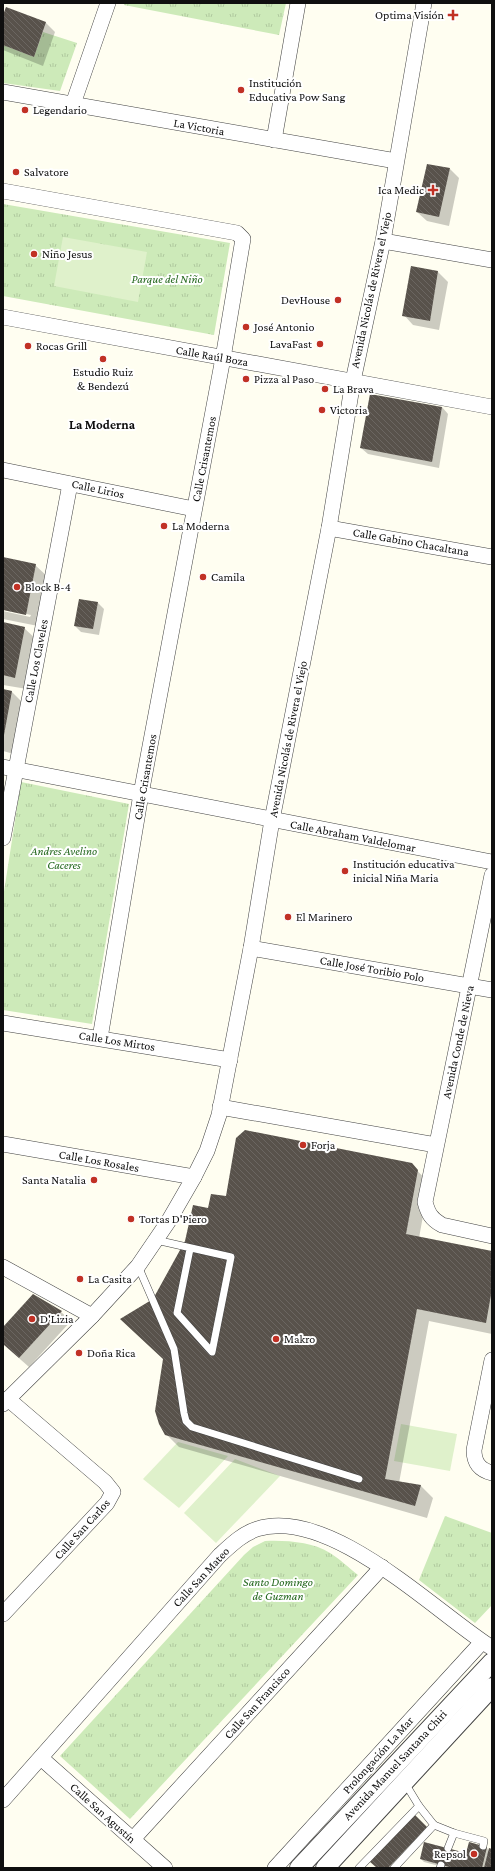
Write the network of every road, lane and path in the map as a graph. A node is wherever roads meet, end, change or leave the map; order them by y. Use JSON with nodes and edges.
{"nodes":[{"id":1,"x":108,"y":3,"type":"edge"},
{"id":2,"x":298,"y":3,"type":"edge"},
{"id":3,"x":424,"y":3,"type":"edge"},
{"id":4,"x":3,"y":92,"type":"edge"},
{"id":5,"x":73,"y":104,"type":"junction"},
{"id":6,"x":274,"y":140,"type":"junction"},
{"id":7,"x":396,"y":161,"type":"junction"},
{"id":8,"x":3,"y":191,"type":"edge"},
{"id":9,"x":383,"y":240,"type":"junction"},
{"id":10,"x":492,"y":260,"type":"edge"},
{"id":11,"x":3,"y":318,"type":"edge"},
{"id":12,"x":223,"y":358,"type":"junction"},
{"id":13,"x":353,"y":381,"type":"junction"},
{"id":14,"x":492,"y":407,"type":"edge"},
{"id":15,"x":3,"y":470,"type":"edge"},
{"id":16,"x":70,"y":484,"type":"junction"},
{"id":17,"x":194,"y":509,"type":"junction"},
{"id":18,"x":329,"y":528,"type":"junction"},
{"id":19,"x":492,"y":557,"type":"edge"},
{"id":20,"x":9,"y":768,"type":"edge"},
{"id":21,"x":141,"y":794,"type":"junction"},
{"id":22,"x":272,"y":820,"type":"junction"},
{"id":23,"x":3,"y":838,"type":"edge"},
{"id":24,"x":492,"y":862,"type":"edge"},
{"id":25,"x":492,"y":875,"type":"edge"},
{"id":26,"x":251,"y":948,"type":"junction"},
{"id":27,"x":469,"y":986,"type":"junction"},
{"id":28,"x":492,"y":990,"type":"edge"},
{"id":29,"x":3,"y":1023,"type":"edge"},
{"id":30,"x":100,"y":1038,"type":"junction"},
{"id":31,"x":230,"y":1060,"type":"junction"},
{"id":32,"x":220,"y":1107,"type":"junction"},
{"id":33,"x":3,"y":1144,"type":"edge"},
{"id":34,"x":436,"y":1145,"type":"junction"},
{"id":35,"x":194,"y":1177,"type":"junction"},
{"id":36,"x":492,"y":1236,"type":"edge"},
{"id":37,"x":156,"y":1240,"type":"junction"},
{"id":38,"x":190,"y":1249,"type":"junction"},
{"id":39,"x":138,"y":1266,"type":"junction"},
{"id":40,"x":3,"y":1267,"type":"edge"},
{"id":41,"x":92,"y":1316,"type":"junction"},
{"id":42,"x":492,"y":1360,"type":"edge"},
{"id":43,"x":5,"y":1402,"type":"edge"},
{"id":44,"x":492,"y":1473,"type":"edge"},
{"id":45,"x":359,"y":1480,"type":"dead end"},
{"id":46,"x":382,"y":1566,"type":"junction"},
{"id":47,"x":3,"y":1614,"type":"edge"},
{"id":48,"x":487,"y":1645,"type":"edge"},
{"id":49,"x":492,"y":1662,"type":"edge"},
{"id":50,"x":492,"y":1687,"type":"edge"},
{"id":51,"x":41,"y":1758,"type":"junction"},
{"id":52,"x":404,"y":1782,"type":"junction"},
{"id":53,"x":3,"y":1800,"type":"edge"},
{"id":54,"x":419,"y":1806,"type":"junction"},
{"id":55,"x":434,"y":1825,"type":"junction"},
{"id":56,"x":454,"y":1833,"type":"junction"},
{"id":57,"x":132,"y":1839,"type":"junction"},
{"id":58,"x":492,"y":1843,"type":"edge"},
{"id":59,"x":448,"y":1848,"type":"dead end"},
{"id":60,"x":165,"y":1868,"type":"edge"},
{"id":61,"x":275,"y":1868,"type":"edge"},
{"id":62,"x":299,"y":1868,"type":"edge"},
{"id":63,"x":325,"y":1868,"type":"edge"},
{"id":64,"x":359,"y":1868,"type":"edge"},
{"id":65,"x":394,"y":1868,"type":"edge"}],
"edges":[{"from":1,"to":5,"type":"street"},
{"from":2,"to":6,"type":"street"},
{"from":3,"to":7,"type":"street","name":"Avenida Nicolás de Rivera el Viejo"},
{"from":4,"to":5,"type":"street","name":"La Victoria"},
{"from":5,"to":6,"type":"street","name":"La Victoria"},
{"from":6,"to":7,"type":"street","name":"La Victoria"},
{"from":7,"to":9,"type":"street","name":"Avenida Nicolás de Rivera el Viejo"},
{"from":8,"to":12,"type":"street","name":"Calle Crisantemos"},
{"from":9,"to":10,"type":"street"},
{"from":9,"to":13,"type":"street","name":"Avenida Nicolás de Rivera el Viejo"},
{"from":11,"to":12,"type":"street","name":"Calle Raúl Boza"},
{"from":12,"to":13,"type":"street","name":"Calle Raúl Boza"},
{"from":12,"to":17,"type":"street","name":"Calle Crisantemos"},
{"from":13,"to":14,"type":"street","name":"Calle Raúl Boza"},
{"from":13,"to":18,"type":"street","name":"Avenida Nicolás de Rivera el Viejo"},
{"from":15,"to":16,"type":"street","name":"Calle Lirios"},
{"from":16,"to":17,"type":"street","name":"Calle Lirios"},
{"from":16,"to":20,"type":"street","name":"Calle Los Claveles"},
{"from":17,"to":21,"type":"street","name":"Calle Crisantemos"},
{"from":18,"to":19,"type":"street","name":"Calle Gabino Chacaltana"},
{"from":18,"to":22,"type":"street","name":"Avenida Nicolás de Rivera el Viejo"},
{"from":20,"to":21,"type":"street","name":"Calle Abraham Valdelomar"},
{"from":20,"to":23,"type":"street","name":"Calle Los Claveles"},
{"from":21,"to":22,"type":"street","name":"Calle Abraham Valdelomar"},
{"from":21,"to":30,"type":"street","name":"Calle Crisantemos"},
{"from":22,"to":24,"type":"street","name":"Calle Abraham Valdelomar"},
{"from":22,"to":26,"type":"street","name":"Avenida Nicolás de Rivera el Viejo"},
{"from":25,"to":27,"type":"street","name":"Avenida Conde de Nieva"},
{"from":26,"to":27,"type":"street","name":"Calle José Toribio Polo"},
{"from":26,"to":31,"type":"street","name":"Avenida Nicolás de Rivera el Viejo"},
{"from":27,"to":28,"type":"street","name":"Calle José Toribio Polo"},
{"from":27,"to":34,"type":"street","name":"Avenida Conde de Nieva"},
{"from":29,"to":30,"type":"street","name":"Calle Los Mirtos"},
{"from":30,"to":31,"type":"street","name":"Calle Los Mirtos"},
{"from":31,"to":32,"type":"street","name":"Avenida Nicolás de Rivera el Viejo"},
{"from":32,"to":34,"type":"street"},
{"from":32,"to":35,"type":"street","name":"Avenida Nicolás de Rivera el Viejo"},
{"from":33,"to":35,"type":"street","name":"Calle Los Rosales"},
{"from":34,"to":36,"type":"street","name":"Avenida Conde de Nieva"},
{"from":35,"to":37,"type":"street","name":"Avenida Nicolás de Rivera el Viejo"},
{"from":37,"to":38,"type":"lane"},
{"from":37,"to":39,"type":"street","name":"Avenida Nicolás de Rivera el Viejo"},
{"from":38,"to":38,"type":"lane"},
{"from":39,"to":41,"type":"street","name":"Avenida Nicolás de Rivera el Viejo"},
{"from":39,"to":45,"type":"lane"},
{"from":40,"to":41,"type":"street"},
{"from":41,"to":43,"type":"street","name":"Avenida Nicolás de Rivera el Viejo"},
{"from":42,"to":44,"type":"street"},
{"from":43,"to":47,"type":"street","name":"Calle San Carlos"},
{"from":46,"to":48,"type":"street","name":"Calle San Mateo"},
{"from":46,"to":51,"type":"street","name":"Calle San Mateo"},
{"from":46,"to":57,"type":"street","name":"Calle San Francisco"},
{"from":48,"to":61,"type":"street","name":"Prolongación La Mar"},
{"from":49,"to":62,"type":"street","name":"Avenida Manuel Santana Chiri"},
{"from":50,"to":52,"type":"street","name":"Avenida Manuel Santana Chiri"},
{"from":51,"to":53,"type":"street","name":"Calle San Mateo"},
{"from":51,"to":57,"type":"street","name":"Calle San Agustín"},
{"from":52,"to":54,"type":"lane"},
{"from":52,"to":63,"type":"street","name":"Avenida Manuel Santana Chiri"},
{"from":54,"to":55,"type":"lane"},
{"from":54,"to":64,"type":"lane"},
{"from":55,"to":56,"type":"lane"},
{"from":55,"to":65,"type":"lane"},
{"from":56,"to":58,"type":"lane"},
{"from":56,"to":59,"type":"lane"},
{"from":57,"to":60,"type":"street","name":"Calle San Agustín"}]}
